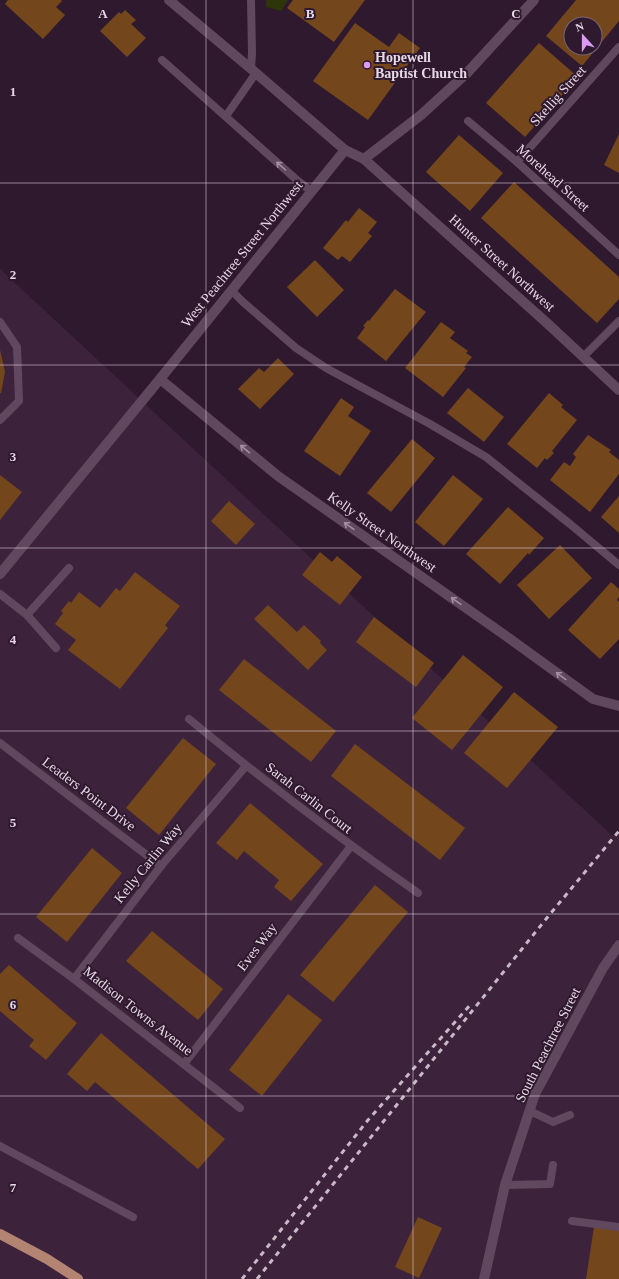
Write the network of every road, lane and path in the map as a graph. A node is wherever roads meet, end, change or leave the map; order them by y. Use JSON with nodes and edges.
{"nodes":[{"id":1,"x":169,"y":0,"type":"edge"},
{"id":2,"x":251,"y":0,"type":"edge"},
{"id":3,"x":534,"y":0,"type":"edge"},
{"id":4,"x":619,"y":47,"type":"edge"},
{"id":5,"x":162,"y":60,"type":"dead end"},
{"id":6,"x":254,"y":71,"type":"junction"},
{"id":7,"x":226,"y":116,"type":"junction"},
{"id":8,"x":468,"y":121,"type":"dead end"},
{"id":9,"x":344,"y":150,"type":"junction"},
{"id":10,"x":364,"y":159,"type":"junction"},
{"id":11,"x":516,"y":162,"type":"junction"},
{"id":12,"x":311,"y":191,"type":"junction"},
{"id":13,"x":619,"y":255,"type":"edge"},
{"id":14,"x":232,"y":291,"type":"junction"},
{"id":15,"x":619,"y":321,"type":"edge"},
{"id":16,"x":0,"y":322,"type":"edge"},
{"id":17,"x":583,"y":357,"type":"junction"},
{"id":18,"x":160,"y":380,"type":"junction"},
{"id":19,"x":619,"y":390,"type":"edge"},
{"id":20,"x":0,"y":420,"type":"edge"},
{"id":21,"x":619,"y":565,"type":"edge"},
{"id":22,"x":69,"y":568,"type":"dead end"},
{"id":23,"x":1,"y":570,"type":"edge"},
{"id":24,"x":0,"y":594,"type":"edge"},
{"id":25,"x":27,"y":614,"type":"junction"},
{"id":26,"x":56,"y":648,"type":"dead end"},
{"id":27,"x":619,"y":706,"type":"edge"},
{"id":28,"x":189,"y":719,"type":"dead end"},
{"id":29,"x":0,"y":743,"type":"edge"},
{"id":30,"x":246,"y":766,"type":"junction"},
{"id":31,"x":351,"y":846,"type":"junction"},
{"id":32,"x":161,"y":866,"type":"junction"},
{"id":33,"x":418,"y":893,"type":"dead end"},
{"id":34,"x":18,"y":938,"type":"dead end"},
{"id":35,"x":619,"y":945,"type":"edge"},
{"id":36,"x":74,"y":979,"type":"junction"},
{"id":37,"x":184,"y":1064,"type":"junction"},
{"id":38,"x":240,"y":1108,"type":"dead end"},
{"id":39,"x":530,"y":1111,"type":"junction"},
{"id":40,"x":570,"y":1115,"type":"dead end"},
{"id":41,"x":0,"y":1146,"type":"edge"},
{"id":42,"x":553,"y":1165,"type":"dead end"},
{"id":43,"x":505,"y":1185,"type":"junction"},
{"id":44,"x":133,"y":1217,"type":"dead end"},
{"id":45,"x":572,"y":1221,"type":"dead end"},
{"id":46,"x":619,"y":1227,"type":"edge"},
{"id":47,"x":0,"y":1234,"type":"edge"},
{"id":48,"x":78,"y":1279,"type":"edge"},
{"id":49,"x":484,"y":1279,"type":"edge"}],
"edges":[{"from":1,"to":6,"type":"street"},
{"from":2,"to":6,"type":"lane"},
{"from":3,"to":10,"type":"street"},
{"from":4,"to":11,"type":"lane","name":"Skellig Street"},
{"from":5,"to":7,"type":"lane"},
{"from":6,"to":7,"type":"lane"},
{"from":6,"to":9,"type":"street"},
{"from":12,"to":7,"type":"lane","one_way":true},
{"from":8,"to":11,"type":"lane","name":"Morehead Street"},
{"from":9,"to":10,"type":"street"},
{"from":9,"to":12,"type":"street","name":"West Peachtree Street Northwest"},
{"from":10,"to":17,"type":"street","name":"Hunter Street Northwest"},
{"from":11,"to":13,"type":"lane","name":"Morehead Street"},
{"from":12,"to":14,"type":"street","name":"West Peachtree Street Northwest"},
{"from":14,"to":18,"type":"street","name":"West Peachtree Street Northwest"},
{"from":14,"to":21,"type":"lane"},
{"from":15,"to":17,"type":"lane"},
{"from":16,"to":20,"type":"lane"},
{"from":17,"to":19,"type":"street","name":"Hunter Street Northwest"},
{"from":18,"to":23,"type":"street","name":"West Peachtree Street Northwest"},
{"from":27,"to":18,"type":"street","name":"Kelly Street Northwest","one_way":true},
{"from":22,"to":25,"type":"lane"},
{"from":24,"to":25,"type":"lane"},
{"from":25,"to":26,"type":"lane"},
{"from":28,"to":30,"type":"lane","name":"Sarah Carlin Court"},
{"from":29,"to":32,"type":"lane","name":"Leaders Point Drive"},
{"from":30,"to":31,"type":"lane","name":"Sarah Carlin Court"},
{"from":30,"to":32,"type":"lane","name":"Kelly Carlin Way"},
{"from":31,"to":33,"type":"lane","name":"Sarah Carlin Court"},
{"from":31,"to":37,"type":"lane","name":"Eves Way"},
{"from":32,"to":36,"type":"lane","name":"Kelly Carlin Way"},
{"from":34,"to":36,"type":"lane","name":"Madison Towns Avenue"},
{"from":35,"to":39,"type":"street","name":"South Peachtree Street"},
{"from":36,"to":37,"type":"lane","name":"Madison Towns Avenue"},
{"from":37,"to":38,"type":"lane","name":"Madison Towns Avenue"},
{"from":39,"to":40,"type":"lane"},
{"from":39,"to":43,"type":"street","name":"South Peachtree Street"},
{"from":41,"to":44,"type":"lane"},
{"from":42,"to":43,"type":"lane"},
{"from":43,"to":49,"type":"street","name":"South Peachtree Street"},
{"from":45,"to":46,"type":"lane"},
{"from":47,"to":48,"type":"main road"}]}
